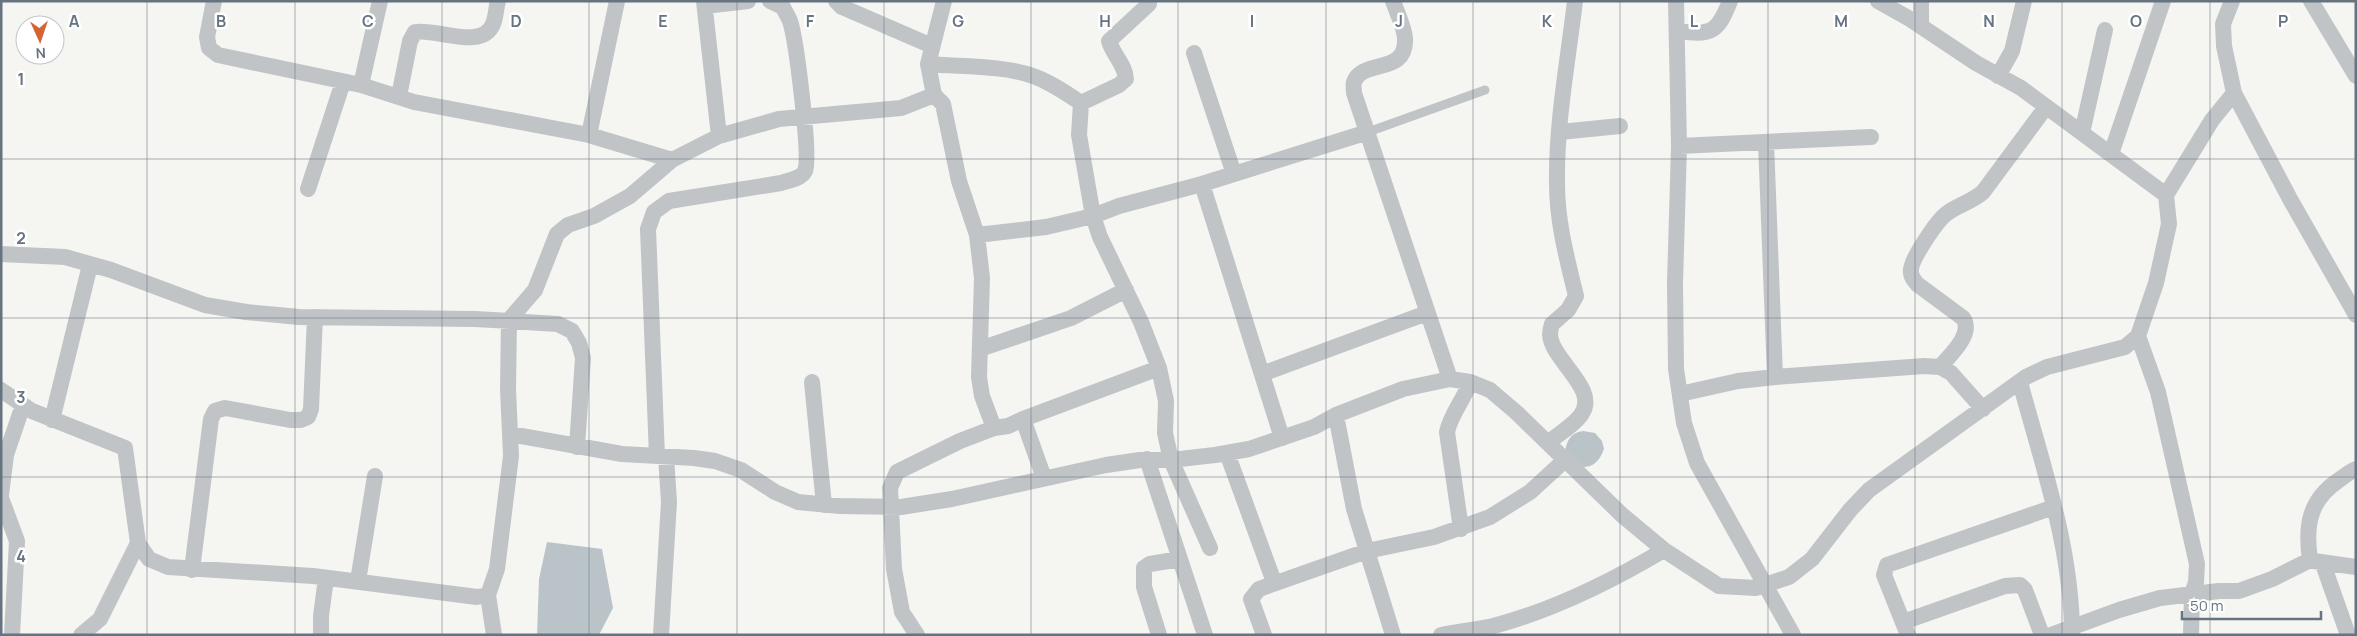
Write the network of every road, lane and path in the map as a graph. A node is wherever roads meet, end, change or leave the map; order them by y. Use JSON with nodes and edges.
{"nodes":[{"id":1,"x":214,"y":1,"type":"edge"},
{"id":2,"x":380,"y":1,"type":"edge"},
{"id":3,"x":498,"y":1,"type":"edge"},
{"id":4,"x":617,"y":1,"type":"edge"},
{"id":5,"x":748,"y":1,"type":"edge"},
{"id":6,"x":770,"y":1,"type":"edge"},
{"id":7,"x":836,"y":1,"type":"edge"},
{"id":8,"x":944,"y":1,"type":"edge"},
{"id":9,"x":1393,"y":1,"type":"edge"},
{"id":10,"x":1575,"y":1,"type":"edge"},
{"id":11,"x":1676,"y":1,"type":"edge"},
{"id":12,"x":1730,"y":1,"type":"edge"},
{"id":13,"x":1878,"y":1,"type":"edge"},
{"id":14,"x":1921,"y":1,"type":"edge"},
{"id":15,"x":2024,"y":1,"type":"edge"},
{"id":16,"x":2163,"y":1,"type":"edge"},
{"id":17,"x":2311,"y":1,"type":"edge"},
{"id":18,"x":1149,"y":2,"type":"edge"},
{"id":19,"x":2229,"y":2,"type":"edge"},
{"id":20,"x":704,"y":4,"type":"edge"},
{"id":21,"x":1921,"y":26,"type":"junction"},
{"id":22,"x":2105,"y":30,"type":"dead end"},
{"id":23,"x":1677,"y":31,"type":"junction"},
{"id":24,"x":932,"y":46,"type":"junction"},
{"id":25,"x":1194,"y":53,"type":"dead end"},
{"id":26,"x":928,"y":64,"type":"junction"},
{"id":27,"x":1998,"y":76,"type":"junction"},
{"id":28,"x":2356,"y":76,"type":"edge"},
{"id":29,"x":343,"y":82,"type":"junction"},
{"id":30,"x":361,"y":85,"type":"junction"},
{"id":31,"x":1485,"y":90,"type":"dead end"},
{"id":32,"x":2234,"y":93,"type":"junction"},
{"id":33,"x":934,"y":95,"type":"junction"},
{"id":34,"x":399,"y":96,"type":"junction"},
{"id":35,"x":1081,"y":103,"type":"junction"},
{"id":36,"x":2046,"y":107,"type":"junction"},
{"id":37,"x":804,"y":116,"type":"junction"},
{"id":38,"x":1620,"y":126,"type":"dead end"},
{"id":39,"x":1368,"y":132,"type":"junction"},
{"id":40,"x":1560,"y":132,"type":"junction"},
{"id":41,"x":2082,"y":133,"type":"junction"},
{"id":42,"x":588,"y":135,"type":"junction"},
{"id":43,"x":719,"y":136,"type":"junction"},
{"id":44,"x":1870,"y":137,"type":"dead end"},
{"id":45,"x":1766,"y":142,"type":"junction"},
{"id":46,"x":1679,"y":146,"type":"junction"},
{"id":47,"x":2112,"y":154,"type":"junction"},
{"id":48,"x":672,"y":160,"type":"junction"},
{"id":49,"x":1234,"y":174,"type":"junction"},
{"id":50,"x":1202,"y":184,"type":"junction"},
{"id":51,"x":308,"y":190,"type":"dead end"},
{"id":52,"x":2166,"y":195,"type":"junction"},
{"id":53,"x":1093,"y":216,"type":"junction"},
{"id":54,"x":977,"y":235,"type":"junction"},
{"id":55,"x":1,"y":254,"type":"edge"},
{"id":56,"x":90,"y":264,"type":"junction"},
{"id":57,"x":1126,"y":290,"type":"junction"},
{"id":58,"x":1427,"y":312,"type":"junction"},
{"id":59,"x":2356,"y":315,"type":"edge"},
{"id":60,"x":315,"y":317,"type":"junction"},
{"id":61,"x":509,"y":320,"type":"junction"},
{"id":62,"x":2138,"y":336,"type":"junction"},
{"id":63,"x":980,"y":349,"type":"junction"},
{"id":64,"x":1940,"y":367,"type":"junction"},
{"id":65,"x":1159,"y":368,"type":"junction"},
{"id":66,"x":1262,"y":374,"type":"junction"},
{"id":67,"x":1775,"y":376,"type":"junction"},
{"id":68,"x":1450,"y":379,"type":"junction"},
{"id":69,"x":812,"y":382,"type":"dead end"},
{"id":70,"x":1470,"y":382,"type":"junction"},
{"id":71,"x":2020,"y":382,"type":"junction"},
{"id":72,"x":1,"y":390,"type":"edge"},
{"id":73,"x":1680,"y":394,"type":"junction"},
{"id":74,"x":24,"y":405,"type":"junction"},
{"id":75,"x":1983,"y":410,"type":"junction"},
{"id":76,"x":1336,"y":415,"type":"junction"},
{"id":77,"x":1023,"y":419,"type":"junction"},
{"id":78,"x":52,"y":420,"type":"junction"},
{"id":79,"x":994,"y":428,"type":"junction"},
{"id":80,"x":510,"y":434,"type":"junction"},
{"id":81,"x":1282,"y":438,"type":"junction"},
{"id":82,"x":1548,"y":443,"type":"junction"},
{"id":83,"x":577,"y":447,"type":"junction"},
{"id":84,"x":1227,"y":452,"type":"junction"},
{"id":85,"x":662,"y":456,"type":"junction"},
{"id":86,"x":1146,"y":460,"type":"junction"},
{"id":87,"x":1171,"y":460,"type":"junction"},
{"id":88,"x":1565,"y":460,"type":"junction"},
{"id":89,"x":2356,"y":469,"type":"edge"},
{"id":90,"x":375,"y":476,"type":"dead end"},
{"id":91,"x":1044,"y":478,"type":"junction"},
{"id":92,"x":1,"y":496,"type":"edge"},
{"id":93,"x":824,"y":505,"type":"junction"},
{"id":94,"x":2054,"y":507,"type":"junction"},
{"id":95,"x":890,"y":508,"type":"junction"},
{"id":96,"x":1461,"y":529,"type":"junction"},
{"id":97,"x":9,"y":541,"type":"edge"},
{"id":98,"x":138,"y":543,"type":"junction"},
{"id":99,"x":1210,"y":548,"type":"dead end"},
{"id":100,"x":1367,"y":550,"type":"junction"},
{"id":101,"x":1664,"y":550,"type":"junction"},
{"id":102,"x":1180,"y":559,"type":"junction"},
{"id":103,"x":2317,"y":562,"type":"junction"},
{"id":104,"x":2356,"y":567,"type":"edge"},
{"id":105,"x":192,"y":570,"type":"junction"},
{"id":106,"x":326,"y":578,"type":"junction"},
{"id":107,"x":358,"y":580,"type":"junction"},
{"id":108,"x":1274,"y":582,"type":"junction"},
{"id":109,"x":1764,"y":585,"type":"junction"},
{"id":110,"x":2192,"y":594,"type":"junction"},
{"id":111,"x":488,"y":595,"type":"junction"},
{"id":112,"x":1905,"y":628,"type":"edge"},
{"id":113,"x":2072,"y":631,"type":"edge"},
{"id":114,"x":12,"y":635,"type":"edge"},
{"id":115,"x":81,"y":635,"type":"edge"},
{"id":116,"x":321,"y":635,"type":"edge"},
{"id":117,"x":494,"y":635,"type":"edge"},
{"id":118,"x":660,"y":635,"type":"edge"},
{"id":119,"x":917,"y":635,"type":"edge"},
{"id":120,"x":1159,"y":635,"type":"edge"},
{"id":121,"x":1205,"y":635,"type":"edge"},
{"id":122,"x":1264,"y":635,"type":"edge"},
{"id":123,"x":1393,"y":635,"type":"edge"},
{"id":124,"x":1441,"y":635,"type":"edge"},
{"id":125,"x":1793,"y":635,"type":"edge"},
{"id":126,"x":2042,"y":635,"type":"edge"},
{"id":127,"x":2051,"y":635,"type":"edge"},
{"id":128,"x":2191,"y":635,"type":"edge"},
{"id":129,"x":2348,"y":635,"type":"edge"}],
"edges":[{"from":1,"to":29,"type":"street"},
{"from":2,"to":30,"type":"street"},
{"from":3,"to":34,"type":"street"},
{"from":4,"to":42,"type":"street"},
{"from":5,"to":20,"type":"street"},
{"from":6,"to":37,"type":"street"},
{"from":7,"to":24,"type":"street"},
{"from":8,"to":24,"type":"street"},
{"from":9,"to":39,"type":"street"},
{"from":10,"to":40,"type":"street"},
{"from":11,"to":23,"type":"street"},
{"from":12,"to":23,"type":"street"},
{"from":13,"to":21,"type":"street"},
{"from":14,"to":21,"type":"street"},
{"from":15,"to":27,"type":"street"},
{"from":16,"to":47,"type":"street"},
{"from":17,"to":28,"type":"street"},
{"from":18,"to":35,"type":"street"},
{"from":19,"to":32,"type":"street"},
{"from":20,"to":43,"type":"street"},
{"from":21,"to":27,"type":"street"},
{"from":22,"to":41,"type":"street"},
{"from":23,"to":46,"type":"street"},
{"from":24,"to":26,"type":"street"},
{"from":25,"to":49,"type":"street"},
{"from":26,"to":33,"type":"street"},
{"from":26,"to":35,"type":"street"},
{"from":27,"to":36,"type":"street"},
{"from":29,"to":30,"type":"street"},
{"from":29,"to":51,"type":"street"},
{"from":30,"to":34,"type":"street"},
{"from":31,"to":39,"type":"lane"},
{"from":32,"to":52,"type":"street"},
{"from":32,"to":59,"type":"street"},
{"from":33,"to":37,"type":"street"},
{"from":33,"to":54,"type":"street"},
{"from":34,"to":42,"type":"street"},
{"from":35,"to":53,"type":"street"},
{"from":36,"to":41,"type":"street"},
{"from":36,"to":64,"type":"street"},
{"from":37,"to":43,"type":"street"},
{"from":37,"to":85,"type":"street"},
{"from":38,"to":40,"type":"street"},
{"from":39,"to":49,"type":"street"},
{"from":39,"to":58,"type":"street"},
{"from":40,"to":82,"type":"street"},
{"from":41,"to":47,"type":"street"},
{"from":42,"to":48,"type":"street"},
{"from":43,"to":48,"type":"street"},
{"from":44,"to":45,"type":"street"},
{"from":45,"to":46,"type":"street"},
{"from":45,"to":67,"type":"street"},
{"from":46,"to":73,"type":"street"},
{"from":47,"to":52,"type":"street"},
{"from":48,"to":61,"type":"street"},
{"from":49,"to":50,"type":"street"},
{"from":50,"to":53,"type":"street"},
{"from":50,"to":66,"type":"street"},
{"from":52,"to":62,"type":"street"},
{"from":53,"to":54,"type":"street"},
{"from":53,"to":57,"type":"street"},
{"from":54,"to":63,"type":"street"},
{"from":55,"to":56,"type":"street"},
{"from":56,"to":60,"type":"street"},
{"from":56,"to":78,"type":"street"},
{"from":57,"to":63,"type":"street"},
{"from":57,"to":65,"type":"street"},
{"from":58,"to":66,"type":"street"},
{"from":58,"to":68,"type":"street"},
{"from":60,"to":61,"type":"street"},
{"from":60,"to":105,"type":"street"},
{"from":61,"to":80,"type":"street"},
{"from":61,"to":83,"type":"street"},
{"from":62,"to":71,"type":"street"},
{"from":62,"to":110,"type":"street"},
{"from":63,"to":79,"type":"street"},
{"from":64,"to":67,"type":"street"},
{"from":64,"to":75,"type":"street"},
{"from":65,"to":77,"type":"street"},
{"from":65,"to":87,"type":"street"},
{"from":66,"to":81,"type":"street"},
{"from":67,"to":73,"type":"street"},
{"from":68,"to":70,"type":"street"},
{"from":68,"to":76,"type":"street"},
{"from":69,"to":93,"type":"street"},
{"from":70,"to":82,"type":"street"},
{"from":70,"to":96,"type":"street"},
{"from":71,"to":75,"type":"street"},
{"from":71,"to":94,"type":"street"},
{"from":72,"to":74,"type":"street"},
{"from":73,"to":109,"type":"street"},
{"from":74,"to":78,"type":"street"},
{"from":74,"to":92,"type":"street"},
{"from":75,"to":109,"type":"street"},
{"from":76,"to":81,"type":"street"},
{"from":76,"to":100,"type":"street"},
{"from":77,"to":79,"type":"street"},
{"from":77,"to":91,"type":"street"},
{"from":78,"to":98,"type":"street"},
{"from":79,"to":95,"type":"street"},
{"from":80,"to":83,"type":"street"},
{"from":80,"to":111,"type":"street"},
{"from":81,"to":84,"type":"street"},
{"from":82,"to":88,"type":"street"},
{"from":83,"to":85,"type":"street"},
{"from":84,"to":87,"type":"street"},
{"from":84,"to":108,"type":"street"},
{"from":85,"to":93,"type":"street"},
{"from":85,"to":118,"type":"street"},
{"from":86,"to":87,"type":"street"},
{"from":86,"to":91,"type":"street"},
{"from":86,"to":102,"type":"street"},
{"from":87,"to":99,"type":"street"},
{"from":88,"to":96,"type":"street"},
{"from":88,"to":101,"type":"street"},
{"from":89,"to":103,"type":"street"},
{"from":90,"to":107,"type":"street"},
{"from":91,"to":95,"type":"street"},
{"from":92,"to":97,"type":"street"},
{"from":93,"to":95,"type":"street"},
{"from":94,"to":112,"type":"street"},
{"from":94,"to":113,"type":"street"},
{"from":95,"to":119,"type":"street"},
{"from":96,"to":100,"type":"street"},
{"from":97,"to":114,"type":"street"},
{"from":98,"to":105,"type":"street"},
{"from":98,"to":115,"type":"street"},
{"from":100,"to":108,"type":"street"},
{"from":100,"to":123,"type":"street"},
{"from":101,"to":109,"type":"street"},
{"from":101,"to":124,"type":"street"},
{"from":102,"to":120,"type":"street"},
{"from":102,"to":121,"type":"street"},
{"from":103,"to":104,"type":"street"},
{"from":103,"to":110,"type":"street"},
{"from":103,"to":129,"type":"street"},
{"from":105,"to":106,"type":"street"},
{"from":106,"to":107,"type":"street"},
{"from":106,"to":116,"type":"street"},
{"from":107,"to":111,"type":"street"},
{"from":108,"to":122,"type":"street"},
{"from":109,"to":125,"type":"street"},
{"from":110,"to":113,"type":"street"},
{"from":110,"to":128,"type":"street"},
{"from":111,"to":117,"type":"street"},
{"from":112,"to":126,"type":"street"},
{"from":113,"to":127,"type":"street"}]}
